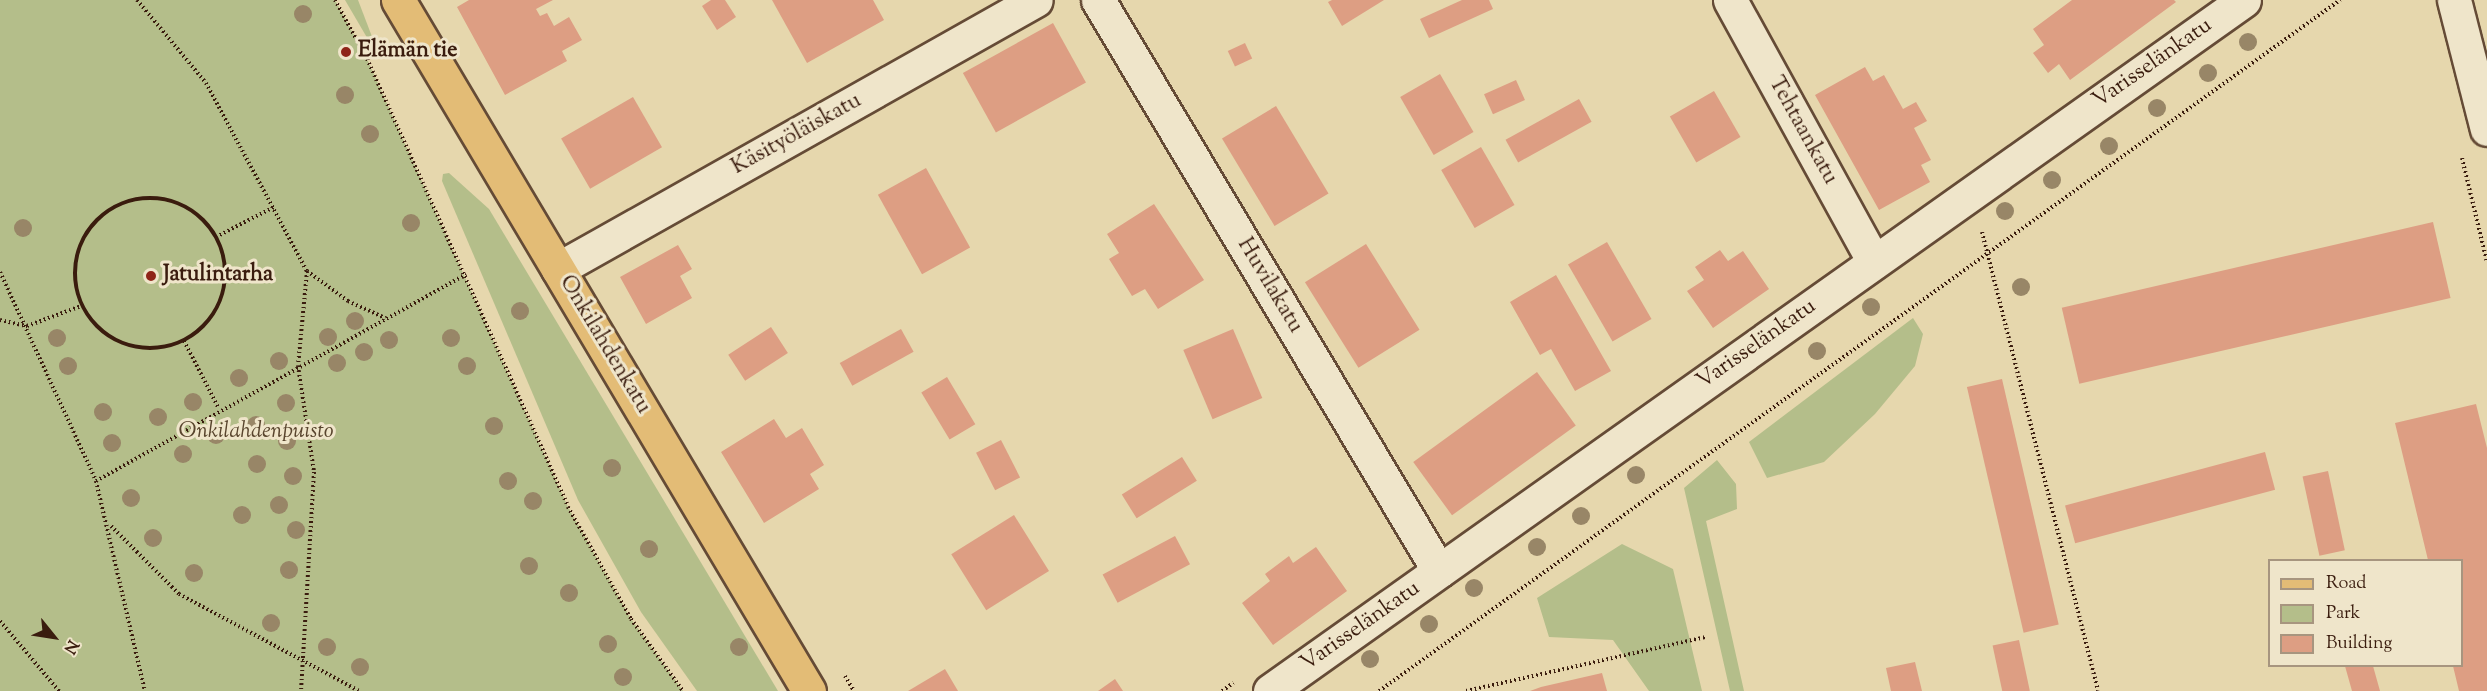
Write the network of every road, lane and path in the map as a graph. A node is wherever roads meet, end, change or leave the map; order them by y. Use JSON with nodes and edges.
{"nodes":[{"id":1,"x":137,"y":0,"type":"edge"},
{"id":2,"x":334,"y":0,"type":"edge"},
{"id":3,"x":398,"y":0,"type":"edge"},
{"id":4,"x":1036,"y":0,"type":"edge"},
{"id":5,"x":1098,"y":0,"type":"edge"},
{"id":6,"x":1730,"y":0,"type":"edge"},
{"id":7,"x":2244,"y":0,"type":"edge"},
{"id":8,"x":2340,"y":0,"type":"edge"},
{"id":9,"x":2454,"y":0,"type":"edge"},
{"id":10,"x":2487,"y":129,"type":"edge"},
{"id":11,"x":1970,"y":195,"type":"junction"},
{"id":12,"x":274,"y":207,"type":"junction"},
{"id":13,"x":216,"y":237,"type":"junction"},
{"id":14,"x":1988,"y":253,"type":"junction"},
{"id":15,"x":1874,"y":262,"type":"junction"},
{"id":16,"x":558,"y":269,"type":"junction"},
{"id":17,"x":307,"y":271,"type":"junction"},
{"id":18,"x":0,"y":272,"type":"edge"},
{"id":19,"x":466,"y":274,"type":"junction"},
{"id":20,"x":81,"y":306,"type":"junction"},
{"id":21,"x":386,"y":318,"type":"junction"},
{"id":22,"x":0,"y":320,"type":"edge"},
{"id":23,"x":27,"y":326,"type":"junction"},
{"id":24,"x":184,"y":341,"type":"junction"},
{"id":25,"x":298,"y":366,"type":"junction"},
{"id":26,"x":219,"y":410,"type":"junction"},
{"id":27,"x":96,"y":481,"type":"junction"},
{"id":28,"x":110,"y":526,"type":"junction"},
{"id":29,"x":1439,"y":571,"type":"junction"},
{"id":30,"x":0,"y":621,"type":"edge"},
{"id":31,"x":1705,"y":638,"type":"dead end"},
{"id":32,"x":304,"y":662,"type":"junction"},
{"id":33,"x":59,"y":691,"type":"edge"},
{"id":34,"x":145,"y":691,"type":"edge"},
{"id":35,"x":301,"y":691,"type":"edge"},
{"id":36,"x":358,"y":691,"type":"edge"},
{"id":37,"x":683,"y":691,"type":"edge"},
{"id":38,"x":809,"y":691,"type":"edge"},
{"id":39,"x":1270,"y":691,"type":"edge"},
{"id":40,"x":1379,"y":691,"type":"edge"},
{"id":41,"x":1466,"y":691,"type":"edge"},
{"id":42,"x":2098,"y":691,"type":"edge"}],
"edges":[{"from":1,"to":12,"type":"path"},
{"from":2,"to":19,"type":"path"},
{"from":3,"to":16,"type":"main road","name":"Onkilahdenkatu"},
{"from":4,"to":16,"type":"street","name":"Käsityöläiskatu"},
{"from":5,"to":29,"type":"street","name":"Huvilakatu"},
{"from":6,"to":15,"type":"street","name":"Tehtaankatu"},
{"from":7,"to":11,"type":"street","name":"Varisselänkatu"},
{"from":8,"to":14,"type":"path"},
{"from":9,"to":10,"type":"street"},
{"from":11,"to":14,"type":"path"},
{"from":11,"to":15,"type":"street","name":"Varisselänkatu"},
{"from":12,"to":13,"type":"path"},
{"from":12,"to":17,"type":"path"},
{"from":13,"to":20,"type":"path"},
{"from":13,"to":24,"type":"path"},
{"from":14,"to":40,"type":"path"},
{"from":14,"to":42,"type":"path"},
{"from":15,"to":29,"type":"street","name":"Varisselänkatu"},
{"from":16,"to":38,"type":"main road","name":"Onkilahdenkatu"},
{"from":17,"to":21,"type":"path"},
{"from":17,"to":25,"type":"path"},
{"from":18,"to":23,"type":"path"},
{"from":19,"to":21,"type":"path"},
{"from":19,"to":37,"type":"path"},
{"from":20,"to":23,"type":"path"},
{"from":20,"to":24,"type":"path"},
{"from":21,"to":25,"type":"path"},
{"from":22,"to":23,"type":"path"},
{"from":23,"to":27,"type":"path"},
{"from":24,"to":26,"type":"path"},
{"from":25,"to":26,"type":"path"},
{"from":25,"to":32,"type":"path"},
{"from":26,"to":27,"type":"path"},
{"from":27,"to":28,"type":"path"},
{"from":28,"to":32,"type":"path"},
{"from":28,"to":34,"type":"path"},
{"from":29,"to":39,"type":"street","name":"Varisselänkatu"},
{"from":30,"to":33,"type":"path"},
{"from":31,"to":41,"type":"path"},
{"from":32,"to":35,"type":"path"},
{"from":32,"to":36,"type":"path"}]}
